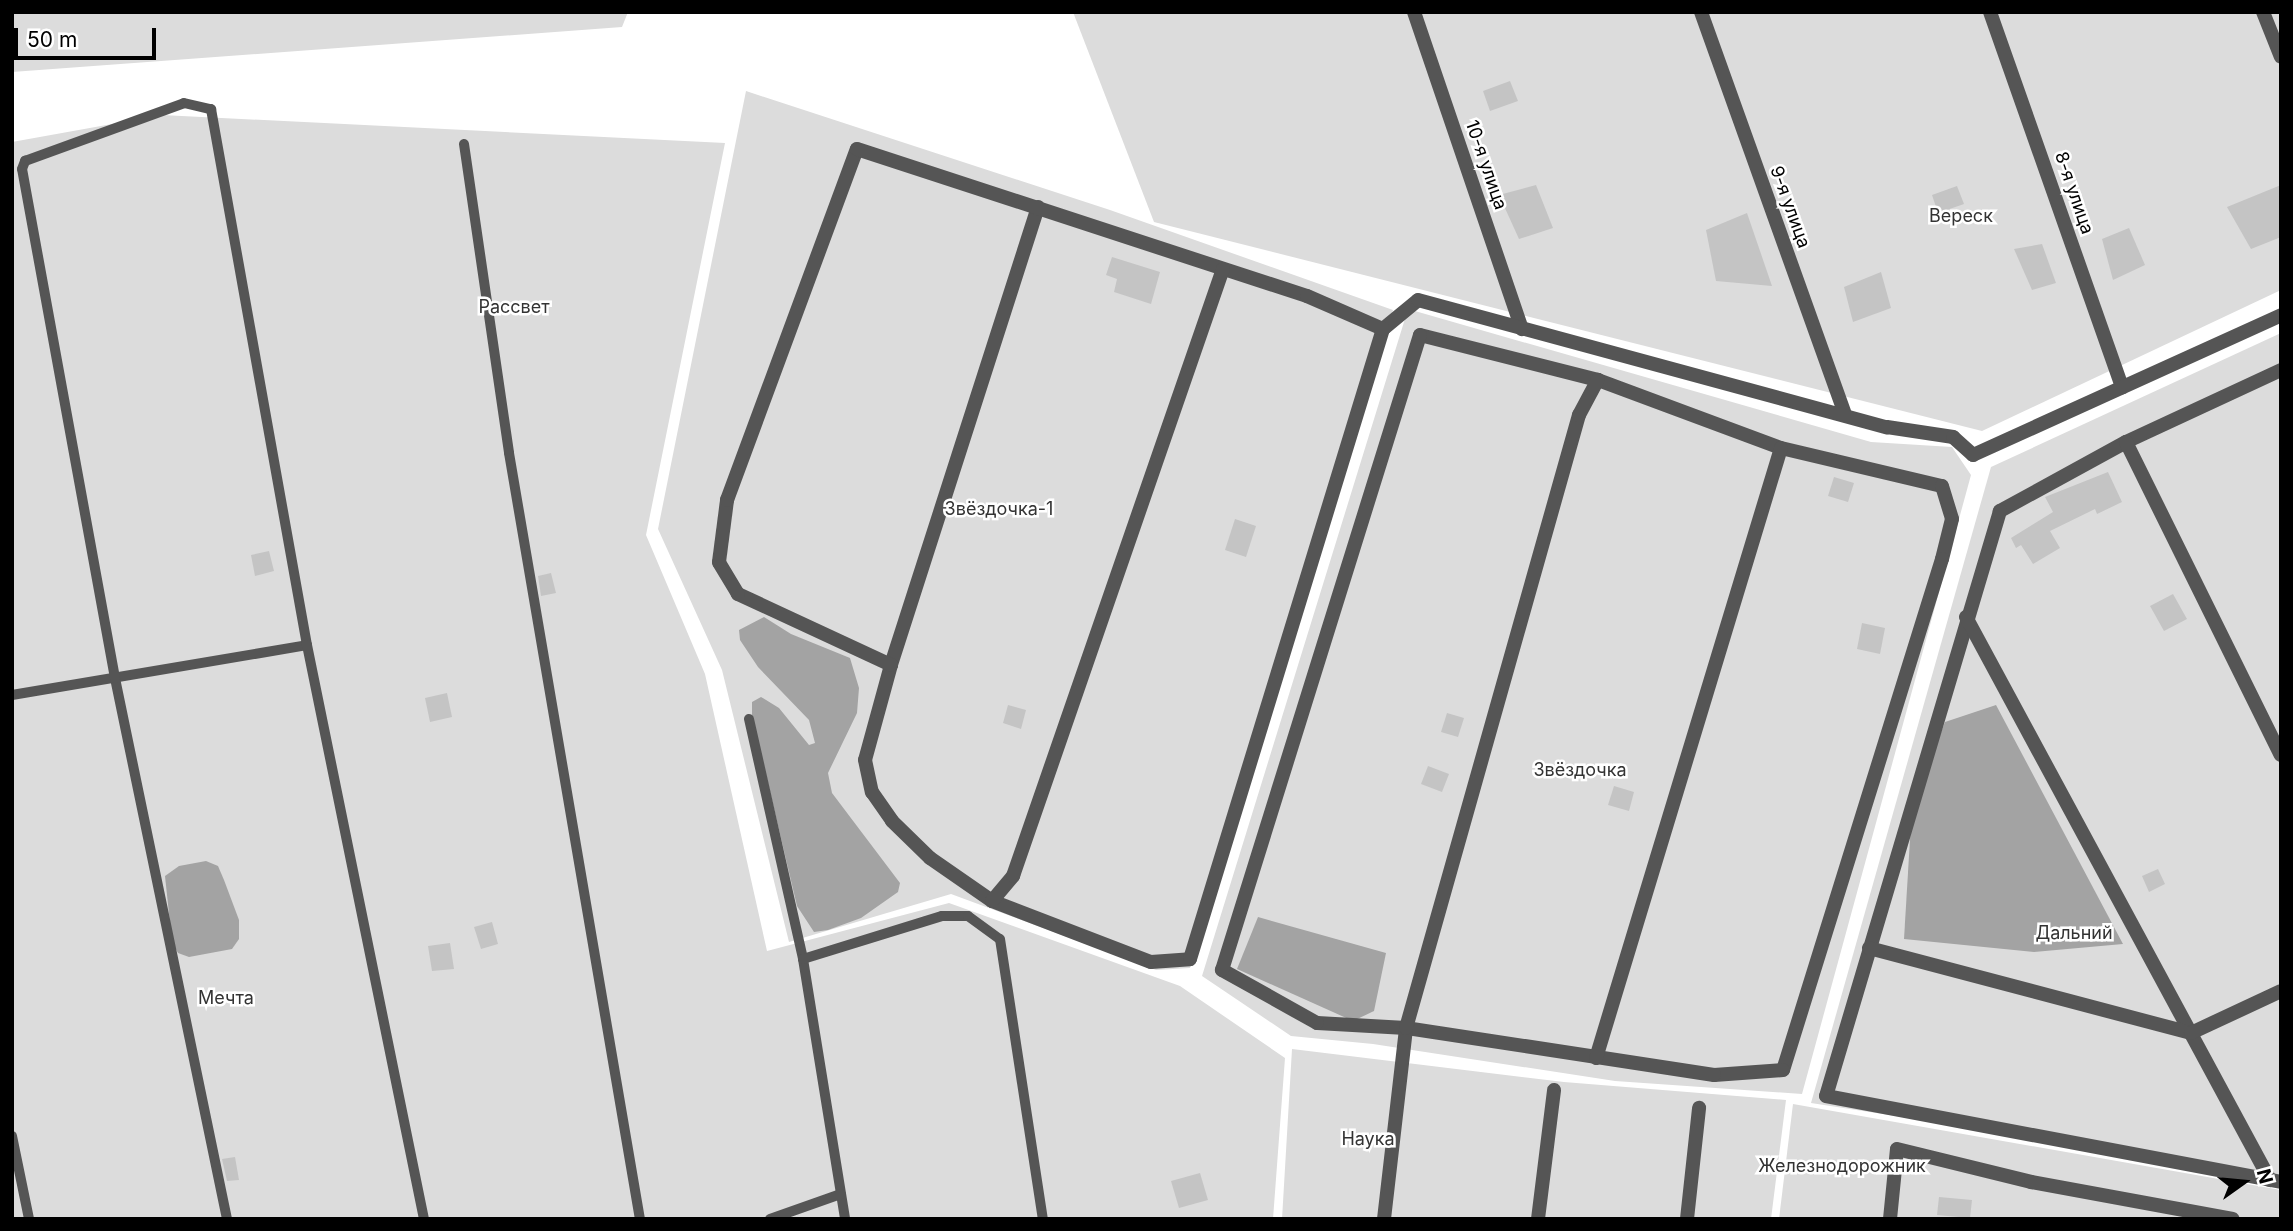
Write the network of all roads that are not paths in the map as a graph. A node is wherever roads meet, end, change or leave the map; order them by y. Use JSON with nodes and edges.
{"nodes":[{"id":1,"x":1414,"y":12,"type":"edge"},
{"id":2,"x":1701,"y":12,"type":"edge"},
{"id":3,"x":1990,"y":12,"type":"edge"},
{"id":4,"x":2263,"y":12,"type":"edge"},
{"id":5,"x":2281,"y":57,"type":"edge"},
{"id":6,"x":464,"y":145,"type":"dead end"},
{"id":7,"x":1038,"y":207,"type":"junction"},
{"id":8,"x":1223,"y":269,"type":"junction"},
{"id":9,"x":2281,"y":315,"type":"edge"},
{"id":10,"x":1383,"y":329,"type":"junction"},
{"id":11,"x":1522,"y":329,"type":"junction"},
{"id":12,"x":2281,"y":370,"type":"edge"},
{"id":13,"x":1598,"y":380,"type":"junction"},
{"id":14,"x":2122,"y":387,"type":"junction"},
{"id":15,"x":1846,"y":414,"type":"junction"},
{"id":16,"x":2126,"y":442,"type":"junction"},
{"id":17,"x":1781,"y":448,"type":"junction"},
{"id":18,"x":1966,"y":617,"type":"junction"},
{"id":19,"x":307,"y":645,"type":"junction"},
{"id":20,"x":891,"y":665,"type":"junction"},
{"id":21,"x":115,"y":678,"type":"junction"},
{"id":22,"x":12,"y":695,"type":"edge"},
{"id":23,"x":749,"y":719,"type":"dead end"},
{"id":24,"x":2281,"y":755,"type":"edge"},
{"id":25,"x":992,"y":901,"type":"junction"},
{"id":26,"x":1869,"y":948,"type":"junction"},
{"id":27,"x":803,"y":959,"type":"junction"},
{"id":28,"x":2281,"y":991,"type":"edge"},
{"id":29,"x":1406,"y":1028,"type":"junction"},
{"id":30,"x":2191,"y":1033,"type":"junction"},
{"id":31,"x":1596,"y":1058,"type":"junction"},
{"id":32,"x":1554,"y":1090,"type":"dead end"},
{"id":33,"x":1699,"y":1108,"type":"dead end"},
{"id":34,"x":12,"y":1136,"type":"edge"},
{"id":35,"x":2276,"y":1181,"type":"edge"},
{"id":36,"x":841,"y":1194,"type":"junction"},
{"id":37,"x":2225,"y":1218,"type":"edge"},
{"id":38,"x":29,"y":1219,"type":"edge"},
{"id":39,"x":227,"y":1219,"type":"edge"},
{"id":40,"x":424,"y":1219,"type":"edge"},
{"id":41,"x":640,"y":1219,"type":"edge"},
{"id":42,"x":770,"y":1219,"type":"edge"},
{"id":43,"x":845,"y":1219,"type":"edge"},
{"id":44,"x":1043,"y":1219,"type":"edge"},
{"id":45,"x":1384,"y":1219,"type":"edge"},
{"id":46,"x":1538,"y":1219,"type":"edge"},
{"id":47,"x":1687,"y":1219,"type":"edge"},
{"id":48,"x":1890,"y":1219,"type":"edge"}],
"edges":[{"from":1,"to":11,"type":"street","name":"10-я улица"},
{"from":2,"to":15,"type":"street","name":"9-я улица"},
{"from":3,"to":14,"type":"street","name":"8-я улица"},
{"from":4,"to":5,"type":"street"},
{"from":6,"to":41,"type":"lane"},
{"from":7,"to":8,"type":"street"},
{"from":7,"to":20,"type":"street"},
{"from":7,"to":20,"type":"street"},
{"from":8,"to":10,"type":"street"},
{"from":8,"to":25,"type":"street"},
{"from":9,"to":14,"type":"street"},
{"from":10,"to":11,"type":"street"},
{"from":10,"to":25,"type":"street"},
{"from":11,"to":15,"type":"street"},
{"from":12,"to":16,"type":"street"},
{"from":13,"to":17,"type":"street"},
{"from":13,"to":29,"type":"street"},
{"from":13,"to":29,"type":"street"},
{"from":14,"to":15,"type":"street"},
{"from":16,"to":18,"type":"street"},
{"from":16,"to":24,"type":"street"},
{"from":17,"to":31,"type":"street"},
{"from":17,"to":31,"type":"street"},
{"from":18,"to":26,"type":"street"},
{"from":18,"to":30,"type":"street"},
{"from":19,"to":21,"type":"lane"},
{"from":19,"to":21,"type":"lane"},
{"from":19,"to":40,"type":"lane"},
{"from":20,"to":25,"type":"street"},
{"from":21,"to":22,"type":"lane"},
{"from":21,"to":39,"type":"lane"},
{"from":23,"to":27,"type":"lane"},
{"from":26,"to":30,"type":"street"},
{"from":26,"to":35,"type":"street"},
{"from":27,"to":36,"type":"lane"},
{"from":27,"to":44,"type":"lane"},
{"from":28,"to":30,"type":"street"},
{"from":29,"to":31,"type":"street"},
{"from":29,"to":45,"type":"street"},
{"from":30,"to":35,"type":"street"},
{"from":32,"to":46,"type":"street"},
{"from":33,"to":47,"type":"street"},
{"from":34,"to":38,"type":"lane"},
{"from":36,"to":42,"type":"lane"},
{"from":36,"to":43,"type":"lane"},
{"from":37,"to":48,"type":"street"}]}
